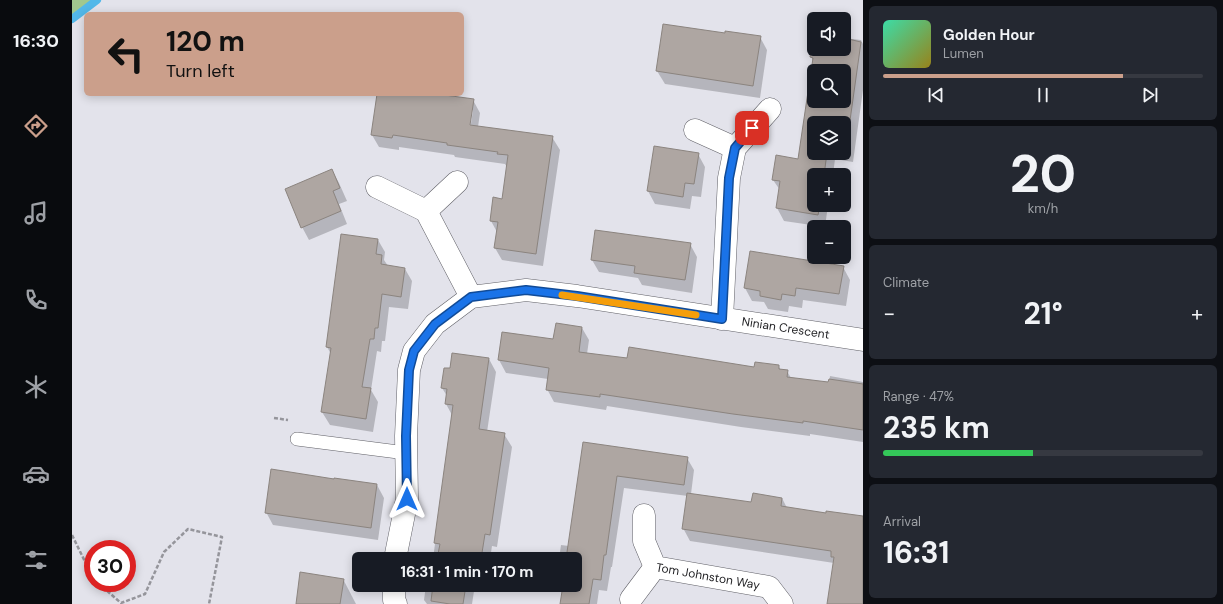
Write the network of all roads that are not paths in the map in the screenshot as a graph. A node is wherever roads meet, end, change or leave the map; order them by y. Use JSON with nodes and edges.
{"nodes":[{"id":1,"x":770,"y":109,"type":"dead end"},
{"id":2,"x":695,"y":130,"type":"dead end"},
{"id":3,"x":735,"y":148,"type":"junction"},
{"id":4,"x":458,"y":182,"type":"dead end"},
{"id":5,"x":377,"y":187,"type":"dead end"},
{"id":6,"x":426,"y":211,"type":"junction"},
{"id":7,"x":471,"y":297,"type":"junction"},
{"id":8,"x":722,"y":319,"type":"junction"},
{"id":9,"x":863,"y":340,"type":"edge"},
{"id":10,"x":297,"y":439,"type":"dead end"},
{"id":11,"x":406,"y":453,"type":"junction"},
{"id":12,"x":644,"y":515,"type":"dead end"},
{"id":13,"x":396,"y":552,"type":"edge"},
{"id":14,"x":655,"y":567,"type":"junction"},
{"id":15,"x":394,"y":592,"type":"edge"},
{"id":16,"x":631,"y":599,"type":"dead end"},
{"id":17,"x":396,"y":604,"type":"edge"},
{"id":18,"x":782,"y":604,"type":"edge"}],
"edges":[{"from":1,"to":3,"type":"street"},
{"from":2,"to":3,"type":"street"},
{"from":3,"to":8,"type":"street"},
{"from":4,"to":6,"type":"street"},
{"from":5,"to":6,"type":"street"},
{"from":6,"to":7,"type":"street"},
{"from":7,"to":8,"type":"street","name":"Ninian Crescent"},
{"from":7,"to":11,"type":"street","name":"Ninian Crescent"},
{"from":8,"to":9,"type":"street","name":"Ninian Crescent"},
{"from":10,"to":11,"type":"lane"},
{"from":11,"to":13,"type":"street","name":"Ninian Crescent"},
{"from":12,"to":14,"type":"street","name":"Tom Johnston Way"},
{"from":14,"to":16,"type":"street"},
{"from":14,"to":18,"type":"street","name":"Tom Johnston Way"},
{"from":15,"to":17,"type":"street"}]}
